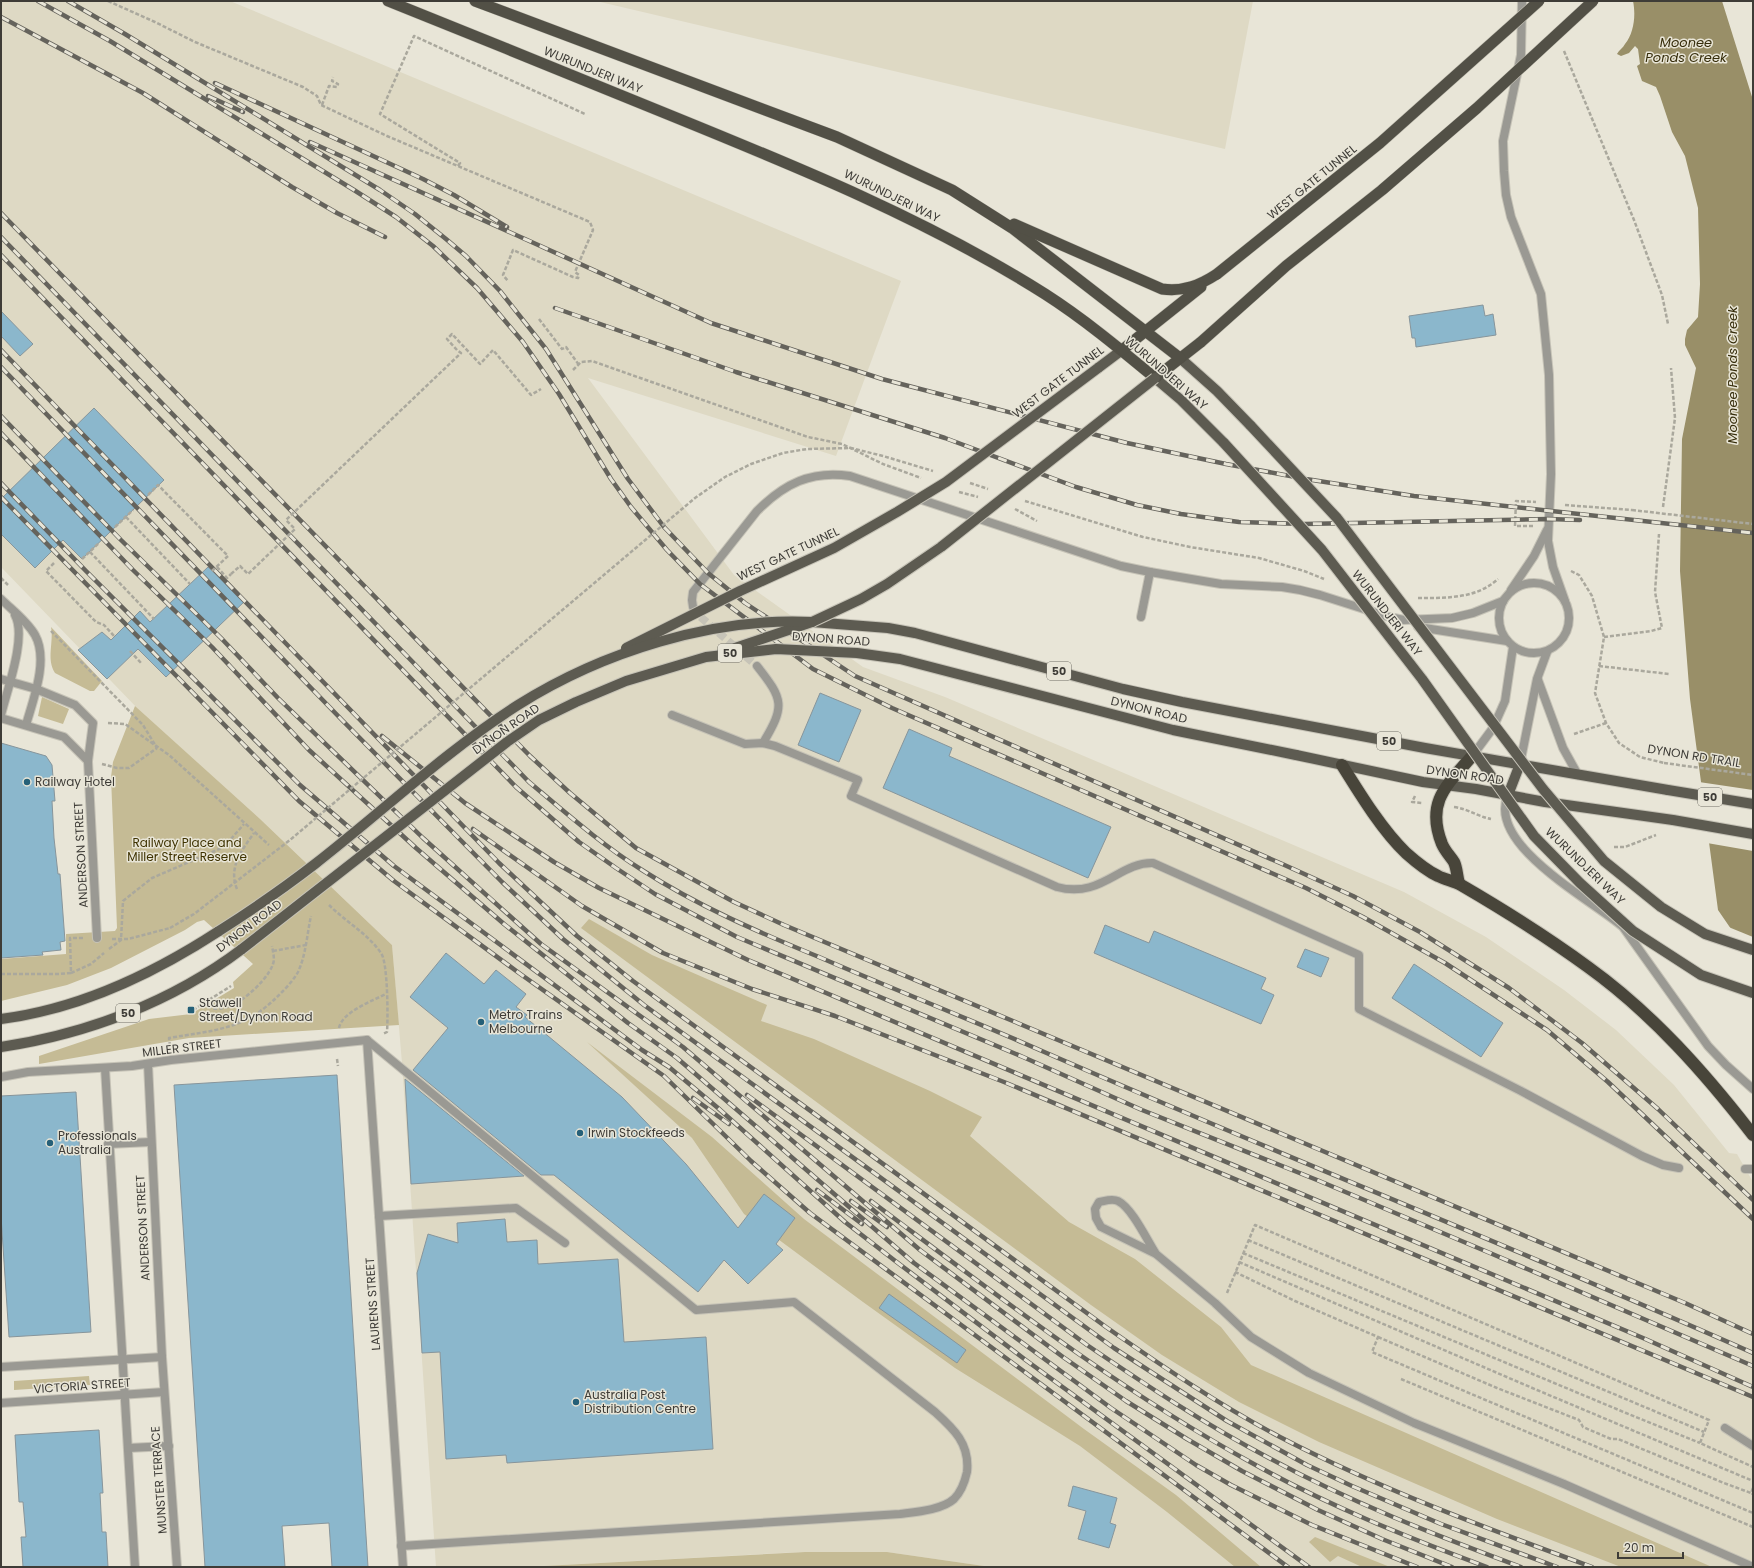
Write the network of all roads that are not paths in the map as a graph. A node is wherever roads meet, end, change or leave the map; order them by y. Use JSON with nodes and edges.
{"nodes":[{"id":1,"x":388,"y":1,"type":"edge"},
{"id":2,"x":475,"y":1,"type":"edge"},
{"id":3,"x":1522,"y":1,"type":"edge"},
{"id":4,"x":1538,"y":1,"type":"edge"},
{"id":5,"x":1593,"y":1,"type":"edge"},
{"id":6,"x":991,"y":213,"type":"junction"},
{"id":7,"x":1218,"y":274,"type":"junction"},
{"id":8,"x":1147,"y":331,"type":"junction"},
{"id":9,"x":1122,"y":350,"type":"junction"},
{"id":10,"x":1180,"y":358,"type":"junction"},
{"id":11,"x":1155,"y":378,"type":"junction"},
{"id":12,"x":1548,"y":530,"type":"junction"},
{"id":13,"x":1150,"y":572,"type":"junction"},
{"id":14,"x":1505,"y":598,"type":"junction"},
{"id":15,"x":1,"y":599,"type":"edge"},
{"id":16,"x":1565,"y":601,"type":"junction"},
{"id":17,"x":693,"y":607,"type":"dead end"},
{"id":18,"x":14,"y":612,"type":"junction"},
{"id":19,"x":1141,"y":617,"type":"dead end"},
{"id":20,"x":1394,"y":618,"type":"junction"},
{"id":21,"x":812,"y":622,"type":"junction"},
{"id":22,"x":1510,"y":644,"type":"junction"},
{"id":23,"x":1547,"y":652,"type":"junction"},
{"id":24,"x":706,"y":657,"type":"junction"},
{"id":25,"x":757,"y":666,"type":"tunnel mouth"},
{"id":26,"x":577,"y":674,"type":"junction"},
{"id":27,"x":1,"y":679,"type":"edge"},
{"id":28,"x":1537,"y":679,"type":"junction"},
{"id":29,"x":10,"y":681,"type":"junction"},
{"id":30,"x":36,"y":689,"type":"junction"},
{"id":31,"x":672,"y":715,"type":"dead end"},
{"id":32,"x":1,"y":716,"type":"edge"},
{"id":33,"x":26,"y":725,"type":"junction"},
{"id":34,"x":763,"y":743,"type":"junction"},
{"id":35,"x":1473,"y":755,"type":"junction"},
{"id":36,"x":88,"y":761,"type":"junction"},
{"id":37,"x":1520,"y":764,"type":"junction"},
{"id":38,"x":1342,"y":765,"type":"junction"},
{"id":39,"x":1578,"y":775,"type":"junction"},
{"id":40,"x":1446,"y":786,"type":"junction"},
{"id":41,"x":1508,"y":795,"type":"junction"},
{"id":42,"x":1753,"y":804,"type":"edge"},
{"id":43,"x":1753,"y":834,"type":"edge"},
{"id":44,"x":1459,"y":883,"type":"junction"},
{"id":45,"x":97,"y":938,"type":"road end"},
{"id":46,"x":1753,"y":950,"type":"edge"},
{"id":47,"x":1753,"y":993,"type":"edge"},
{"id":48,"x":1,"y":1019,"type":"edge"},
{"id":49,"x":367,"y":1040,"type":"junction"},
{"id":50,"x":1,"y":1047,"type":"edge"},
{"id":51,"x":148,"y":1064,"type":"junction"},
{"id":52,"x":104,"y":1068,"type":"junction"},
{"id":53,"x":1,"y":1077,"type":"edge"},
{"id":54,"x":1753,"y":1089,"type":"edge"},
{"id":55,"x":1753,"y":1135,"type":"edge"},
{"id":56,"x":151,"y":1142,"type":"junction"},
{"id":57,"x":108,"y":1144,"type":"junction"},
{"id":58,"x":1679,"y":1168,"type":"dead end"},
{"id":59,"x":379,"y":1216,"type":"junction"},
{"id":60,"x":565,"y":1243,"type":"dead end"},
{"id":61,"x":1156,"y":1254,"type":"junction"},
{"id":62,"x":162,"y":1357,"type":"junction"},
{"id":63,"x":124,"y":1359,"type":"junction"},
{"id":64,"x":1,"y":1367,"type":"edge"},
{"id":65,"x":164,"y":1392,"type":"junction"},
{"id":66,"x":125,"y":1395,"type":"junction"},
{"id":67,"x":1,"y":1403,"type":"edge"},
{"id":68,"x":1725,"y":1428,"type":"dead end"},
{"id":69,"x":169,"y":1446,"type":"junction"},
{"id":70,"x":1753,"y":1446,"type":"edge"},
{"id":71,"x":128,"y":1448,"type":"junction"},
{"id":72,"x":401,"y":1546,"type":"junction"},
{"id":73,"x":136,"y":1567,"type":"edge"},
{"id":74,"x":177,"y":1567,"type":"edge"},
{"id":75,"x":403,"y":1567,"type":"edge"},
{"id":76,"x":1753,"y":1567,"type":"edge"}],
"edges":[{"from":1,"to":9,"type":"highway","name":"WURUNDJERI WAY"},
{"from":2,"to":6,"type":"highway","name":"WURUNDJERI WAY"},
{"from":3,"to":12,"type":"street"},
{"from":4,"to":7,"type":"highway","name":"WEST GATE TUNNEL","bridge":true},
{"from":5,"to":10,"type":"highway","bridge":true},
{"from":6,"to":7,"type":"highway"},
{"from":6,"to":8,"type":"highway","name":"WURUNDJERI WAY"},
{"from":7,"to":8,"type":"highway","name":"WEST GATE TUNNEL"},
{"from":8,"to":9,"type":"highway","name":"WEST GATE TUNNEL"},
{"from":8,"to":10,"type":"highway","name":"WURUNDJERI WAY"},
{"from":9,"to":11,"type":"highway","name":"WURUNDJERI WAY"},
{"from":9,"to":26,"type":"main road","name":"WEST GATE TUNNEL","bridge":true},
{"from":10,"to":11,"type":"highway"},
{"from":10,"to":46,"type":"main road","name":"WURUNDJERI WAY","bridge":true},
{"from":11,"to":21,"type":"main road","bridge":true},
{"from":11,"to":47,"type":"main road","name":"WURUNDJERI WAY","bridge":true},
{"from":12,"to":14,"type":"street"},
{"from":12,"to":16,"type":"street"},
{"from":13,"to":17,"type":"street"},
{"from":13,"to":19,"type":"street"},
{"from":13,"to":20,"type":"street"},
{"from":14,"to":16,"type":"street"},
{"from":14,"to":20,"type":"street"},
{"from":14,"to":22,"type":"street"},
{"from":15,"to":18,"type":"street"},
{"from":16,"to":23,"type":"street"},
{"from":18,"to":29,"type":"street"},
{"from":18,"to":30,"type":"street"},
{"from":20,"to":22,"type":"street"},
{"from":21,"to":24,"type":"main road","bridge":true},
{"from":21,"to":26,"type":"main road","name":"DYNON ROAD","number":"50","bridge":true},
{"from":21,"to":35,"type":"main road","name":"DYNON ROAD","number":"50"},
{"from":22,"to":23,"type":"street"},
{"from":22,"to":35,"type":"street"},
{"from":23,"to":28,"type":"street"},
{"from":24,"to":38,"type":"main road","name":"DYNON ROAD","number":"50","bridge":true},
{"from":24,"to":50,"type":"main road","name":"DYNON ROAD","number":"50","bridge":true},
{"from":25,"to":34,"type":"street"},
{"from":26,"to":48,"type":"main road","name":"DYNON ROAD","number":"50","bridge":true},
{"from":27,"to":29,"type":"street"},
{"from":28,"to":37,"type":"street"},
{"from":28,"to":39,"type":"street"},
{"from":29,"to":30,"type":"street"},
{"from":29,"to":32,"type":"street"},
{"from":30,"to":33,"type":"street"},
{"from":30,"to":36,"type":"street","name":"ANDERSON STREET"},
{"from":31,"to":34,"type":"street"},
{"from":32,"to":33,"type":"street"},
{"from":33,"to":36,"type":"street"},
{"from":34,"to":58,"type":"street"},
{"from":35,"to":37,"type":"main road","name":"DYNON ROAD","number":"50"},
{"from":35,"to":40,"type":"highway"},
{"from":36,"to":45,"type":"street","name":"ANDERSON STREET"},
{"from":37,"to":39,"type":"main road","name":"DYNON ROAD","number":"50"},
{"from":37,"to":41,"type":"main road"},
{"from":38,"to":40,"type":"main road","name":"DYNON ROAD","number":"50"},
{"from":38,"to":44,"type":"highway"},
{"from":39,"to":42,"type":"main road","name":"DYNON ROAD","number":"50","bridge":true},
{"from":40,"to":41,"type":"main road","name":"DYNON ROAD","number":"50"},
{"from":40,"to":44,"type":"highway"},
{"from":41,"to":43,"type":"main road","name":"DYNON ROAD","number":"50","bridge":true},
{"from":41,"to":54,"type":"street"},
{"from":44,"to":55,"type":"highway"},
{"from":49,"to":51,"type":"street","name":"MILLER STREET"},
{"from":49,"to":59,"type":"street","name":"LAURENS STREET"},
{"from":49,"to":72,"type":"street"},
{"from":51,"to":52,"type":"street","name":"MILLER STREET"},
{"from":51,"to":56,"type":"street","name":"ANDERSON STREET"},
{"from":52,"to":53,"type":"street","name":"MILLER STREET"},
{"from":52,"to":57,"type":"street"},
{"from":56,"to":57,"type":"street"},
{"from":56,"to":62,"type":"street","name":"ANDERSON STREET"},
{"from":57,"to":63,"type":"street"},
{"from":59,"to":60,"type":"street"},
{"from":59,"to":72,"type":"street","name":"LAURENS STREET"},
{"from":61,"to":61,"type":"street"},
{"from":61,"to":76,"type":"street"},
{"from":62,"to":63,"type":"street","name":"VICTORIA STREET"},
{"from":62,"to":65,"type":"street","name":"ANDERSON STREET"},
{"from":63,"to":64,"type":"street","name":"VICTORIA STREET"},
{"from":63,"to":66,"type":"street"},
{"from":65,"to":66,"type":"street","name":"VICTORIA STREET"},
{"from":65,"to":69,"type":"street","name":"MUNSTER TERRACE"},
{"from":66,"to":67,"type":"street","name":"VICTORIA STREET"},
{"from":66,"to":71,"type":"street"},
{"from":68,"to":70,"type":"street"},
{"from":69,"to":71,"type":"street"},
{"from":69,"to":74,"type":"street","name":"MUNSTER TERRACE"},
{"from":71,"to":73,"type":"street"},
{"from":72,"to":75,"type":"street","name":"LAURENS STREET"}]}
